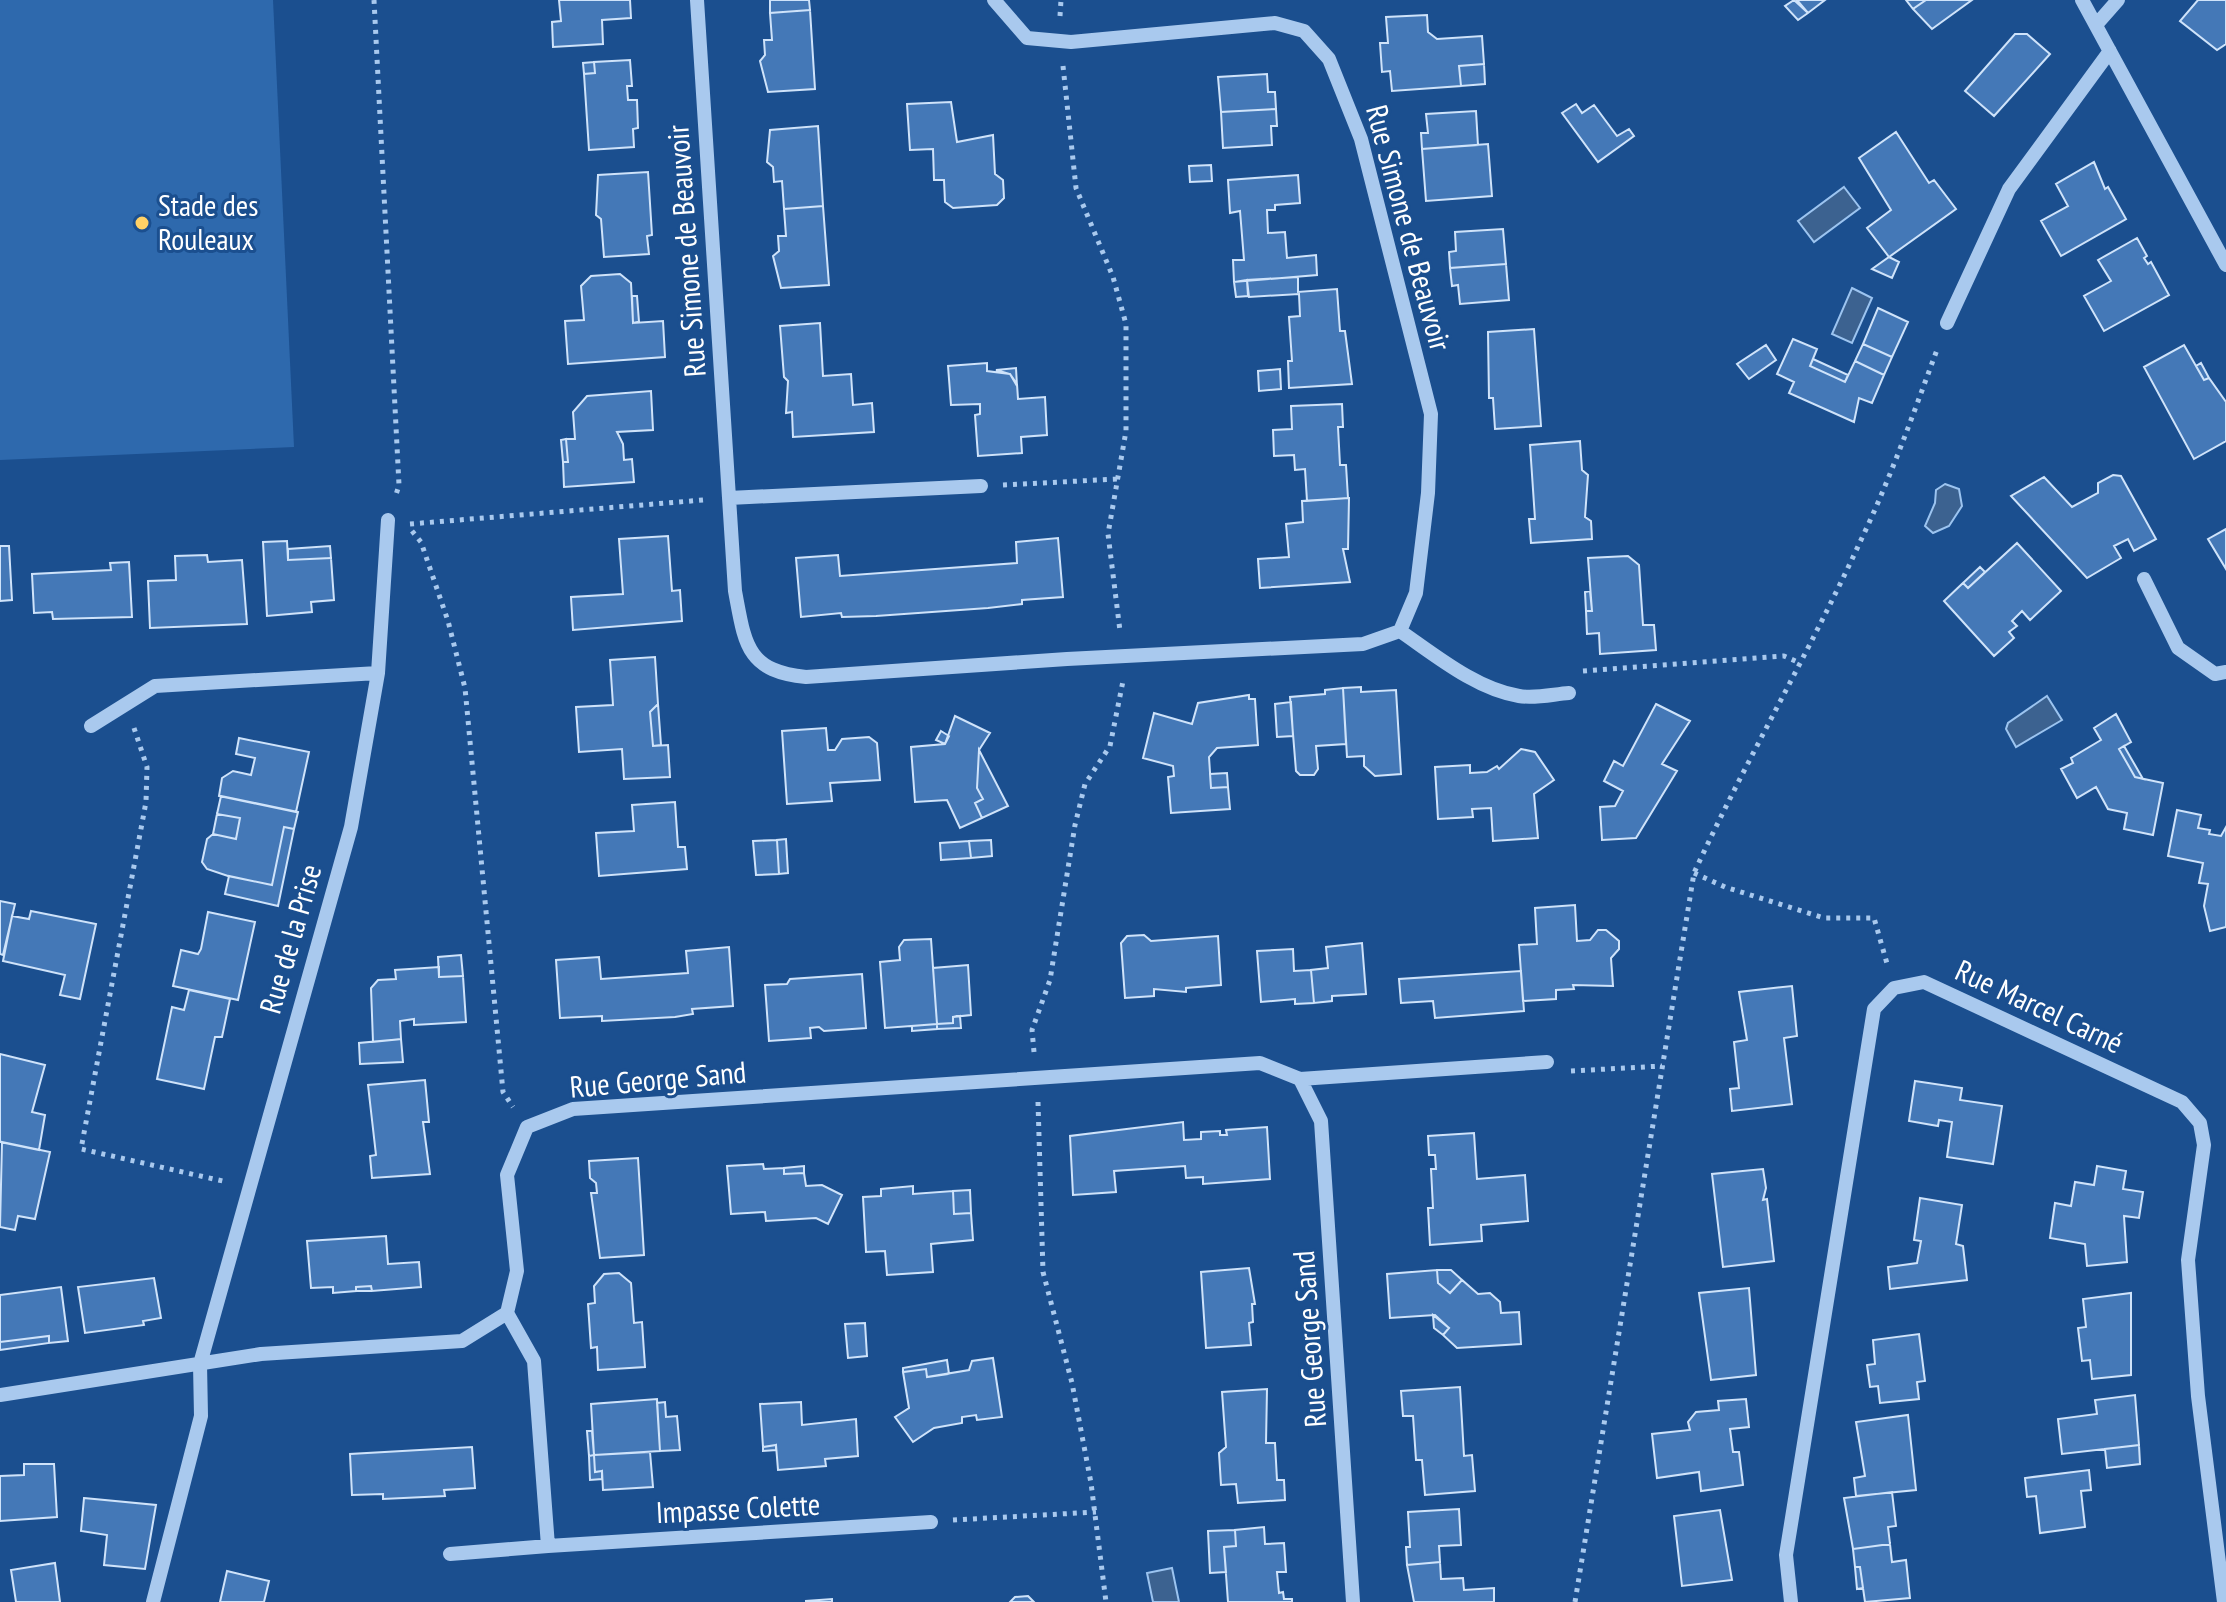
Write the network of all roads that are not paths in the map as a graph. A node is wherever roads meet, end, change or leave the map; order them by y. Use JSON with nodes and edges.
{"nodes":[{"id":1,"x":697,"y":0,"type":"edge"},
{"id":2,"x":994,"y":0,"type":"edge"},
{"id":3,"x":2082,"y":0,"type":"edge"},
{"id":4,"x":2118,"y":0,"type":"edge"},
{"id":5,"x":2096,"y":25,"type":"junction"},
{"id":6,"x":2110,"y":51,"type":"junction"},
{"id":7,"x":2226,"y":265,"type":"edge"},
{"id":8,"x":1947,"y":323,"type":"road end"},
{"id":9,"x":981,"y":486,"type":"road end"},
{"id":10,"x":729,"y":498,"type":"junction"},
{"id":11,"x":388,"y":520,"type":"road end"},
{"id":12,"x":2144,"y":579,"type":"dead end"},
{"id":13,"x":1400,"y":631,"type":"junction"},
{"id":14,"x":2226,"y":672,"type":"edge"},
{"id":15,"x":378,"y":673,"type":"junction"},
{"id":16,"x":1569,"y":693,"type":"road end"},
{"id":17,"x":91,"y":726,"type":"dead end"},
{"id":18,"x":1547,"y":1062,"type":"road end"},
{"id":19,"x":1300,"y":1079,"type":"junction"},
{"id":20,"x":507,"y":1313,"type":"junction"},
{"id":21,"x":200,"y":1364,"type":"junction"},
{"id":22,"x":0,"y":1395,"type":"edge"},
{"id":23,"x":931,"y":1522,"type":"road end"},
{"id":24,"x":548,"y":1546,"type":"junction"},
{"id":25,"x":450,"y":1554,"type":"dead end"},
{"id":26,"x":153,"y":1602,"type":"edge"},
{"id":27,"x":1353,"y":1602,"type":"edge"},
{"id":28,"x":1791,"y":1602,"type":"edge"},
{"id":29,"x":2224,"y":1602,"type":"edge"}],
"edges":[{"from":1,"to":10,"type":"street","name":"Rue Simone de Beauvoir"},
{"from":2,"to":13,"type":"street","name":"Rue Simone de Beauvoir"},
{"from":3,"to":5,"type":"street"},
{"from":4,"to":5,"type":"street"},
{"from":5,"to":6,"type":"street"},
{"from":6,"to":7,"type":"street"},
{"from":6,"to":8,"type":"street"},
{"from":9,"to":10,"type":"street"},
{"from":10,"to":13,"type":"street","name":"Rue Simone de Beauvoir"},
{"from":11,"to":15,"type":"street","name":"Rue de la Prise"},
{"from":12,"to":14,"type":"street"},
{"from":13,"to":16,"type":"street"},
{"from":15,"to":17,"type":"street"},
{"from":15,"to":21,"type":"street","name":"Rue de la Prise"},
{"from":18,"to":19,"type":"street","name":"Rue George Sand"},
{"from":19,"to":20,"type":"street","name":"Rue George Sand"},
{"from":19,"to":27,"type":"street","name":"Rue George Sand"},
{"from":20,"to":21,"type":"street"},
{"from":20,"to":24,"type":"street"},
{"from":21,"to":22,"type":"street"},
{"from":21,"to":26,"type":"street","name":"Rue de la Prise"},
{"from":23,"to":24,"type":"street","name":"Impasse Colette"},
{"from":24,"to":25,"type":"street","name":"Impasse Colette"},
{"from":28,"to":29,"type":"street","name":"Rue Marcel Carné"}]}
